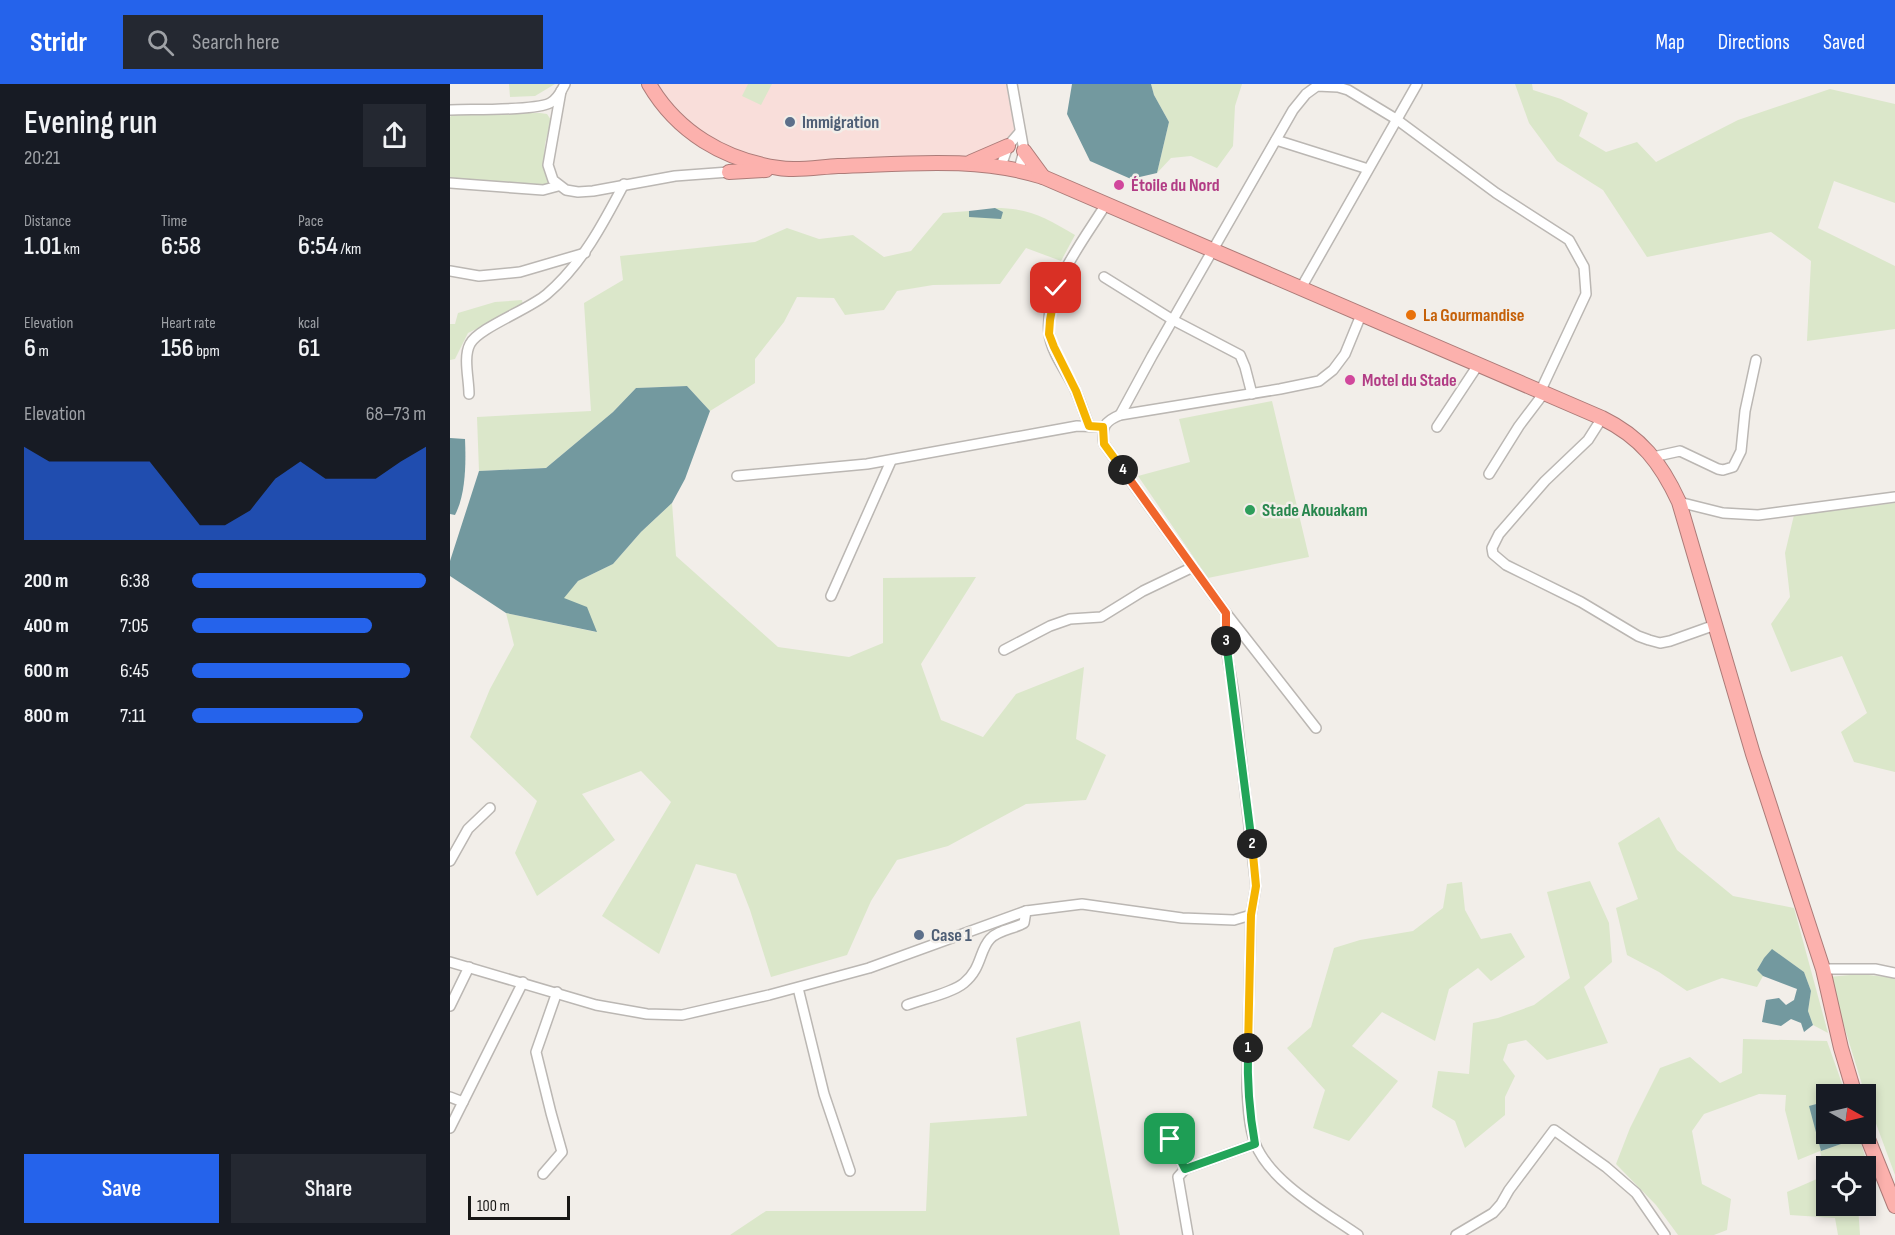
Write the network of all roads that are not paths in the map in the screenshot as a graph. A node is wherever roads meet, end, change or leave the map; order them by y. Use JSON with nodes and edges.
{"nodes":[{"id":1,"x":649,"y":84,"type":"edge"},
{"id":2,"x":1012,"y":84,"type":"edge"},
{"id":3,"x":1417,"y":84,"type":"edge"},
{"id":4,"x":563,"y":88,"type":"edge"},
{"id":5,"x":450,"y":110,"type":"edge"},
{"id":6,"x":1396,"y":119,"type":"junction"},
{"id":7,"x":1020,"y":132,"type":"junction"},
{"id":8,"x":1276,"y":140,"type":"junction"},
{"id":9,"x":1008,"y":146,"type":"junction"},
{"id":10,"x":718,"y":150,"type":"junction"},
{"id":11,"x":1024,"y":151,"type":"junction"},
{"id":12,"x":741,"y":160,"type":"junction"},
{"id":13,"x":969,"y":164,"type":"junction"},
{"id":14,"x":1001,"y":166,"type":"junction"},
{"id":15,"x":781,"y":169,"type":"junction"},
{"id":16,"x":1019,"y":169,"type":"junction"},
{"id":17,"x":1368,"y":169,"type":"junction"},
{"id":18,"x":724,"y":172,"type":"junction"},
{"id":19,"x":1043,"y":177,"type":"junction"},
{"id":20,"x":450,"y":183,"type":"edge"},
{"id":21,"x":624,"y":184,"type":"junction"},
{"id":22,"x":558,"y":186,"type":"junction"},
{"id":23,"x":1106,"y":204,"type":"junction"},
{"id":24,"x":1213,"y":251,"type":"junction"},
{"id":25,"x":585,"y":253,"type":"junction"},
{"id":26,"x":450,"y":271,"type":"edge"},
{"id":27,"x":1104,"y":277,"type":"dead end"},
{"id":28,"x":1301,"y":288,"type":"junction"},
{"id":29,"x":1360,"y":315,"type":"junction"},
{"id":30,"x":1173,"y":320,"type":"junction"},
{"id":31,"x":1756,"y":360,"type":"dead end"},
{"id":32,"x":1478,"y":365,"type":"junction"},
{"id":33,"x":1542,"y":393,"type":"junction"},
{"id":34,"x":470,"y":394,"type":"dead end"},
{"id":35,"x":1252,"y":394,"type":"junction"},
{"id":36,"x":1120,"y":415,"type":"junction"},
{"id":37,"x":1602,"y":418,"type":"junction"},
{"id":38,"x":1089,"y":426,"type":"junction"},
{"id":39,"x":1103,"y":427,"type":"junction"},
{"id":40,"x":1437,"y":427,"type":"dead end"},
{"id":41,"x":1653,"y":457,"type":"junction"},
{"id":42,"x":891,"y":461,"type":"junction"},
{"id":43,"x":1489,"y":474,"type":"dead end"},
{"id":44,"x":737,"y":476,"type":"dead end"},
{"id":45,"x":1895,"y":497,"type":"edge"},
{"id":46,"x":1679,"y":502,"type":"junction"},
{"id":47,"x":1192,"y":567,"type":"junction"},
{"id":48,"x":831,"y":596,"type":"dead end"},
{"id":49,"x":1226,"y":613,"type":"junction"},
{"id":50,"x":1715,"y":625,"type":"junction"},
{"id":51,"x":1004,"y":650,"type":"dead end"},
{"id":52,"x":1316,"y":729,"type":"dead end"},
{"id":53,"x":490,"y":808,"type":"dead end"},
{"id":54,"x":450,"y":861,"type":"edge"},
{"id":55,"x":1026,"y":911,"type":"junction"},
{"id":56,"x":1251,"y":915,"type":"junction"},
{"id":57,"x":450,"y":962,"type":"edge"},
{"id":58,"x":469,"y":967,"type":"junction"},
{"id":59,"x":1823,"y":969,"type":"junction"},
{"id":60,"x":1895,"y":973,"type":"edge"},
{"id":61,"x":523,"y":982,"type":"junction"},
{"id":62,"x":798,"y":988,"type":"junction"},
{"id":63,"x":557,"y":992,"type":"junction"},
{"id":64,"x":907,"y":1005,"type":"dead end"},
{"id":65,"x":450,"y":1006,"type":"edge"},
{"id":66,"x":1852,"y":1084,"type":"edge"},
{"id":67,"x":450,"y":1096,"type":"edge"},
{"id":68,"x":463,"y":1101,"type":"junction"},
{"id":69,"x":450,"y":1128,"type":"edge"},
{"id":70,"x":1170,"y":1139,"type":"dead end"},
{"id":71,"x":1255,"y":1144,"type":"junction"},
{"id":72,"x":1870,"y":1144,"type":"edge"},
{"id":73,"x":1185,"y":1169,"type":"junction"},
{"id":74,"x":850,"y":1172,"type":"dead end"},
{"id":75,"x":543,"y":1174,"type":"dead end"},
{"id":76,"x":1895,"y":1206,"type":"edge"},
{"id":77,"x":1188,"y":1235,"type":"edge"},
{"id":78,"x":1358,"y":1235,"type":"edge"},
{"id":79,"x":1456,"y":1235,"type":"edge"},
{"id":80,"x":1665,"y":1235,"type":"edge"}],
"edges":[{"from":1,"to":10,"type":"highway"},
{"from":2,"to":7,"type":"street"},
{"from":3,"to":6,"type":"street"},
{"from":4,"to":5,"type":"street"},
{"from":4,"to":22,"type":"street"},
{"from":6,"to":8,"type":"street"},
{"from":6,"to":17,"type":"street"},
{"from":6,"to":33,"type":"street"},
{"from":7,"to":9,"type":"street"},
{"from":7,"to":11,"type":"street"},
{"from":8,"to":17,"type":"street"},
{"from":8,"to":24,"type":"street"},
{"from":9,"to":13,"type":"highway"},
{"from":9,"to":14,"type":"street"},
{"from":10,"to":12,"type":"highway"},
{"from":10,"to":18,"type":"highway"},
{"from":11,"to":16,"type":"street"},
{"from":11,"to":19,"type":"highway"},
{"from":12,"to":15,"type":"highway"},
{"from":12,"to":18,"type":"street"},
{"from":13,"to":14,"type":"highway"},
{"from":13,"to":15,"type":"highway"},
{"from":14,"to":16,"type":"highway"},
{"from":15,"to":18,"type":"highway"},
{"from":16,"to":19,"type":"highway"},
{"from":17,"to":28,"type":"street"},
{"from":18,"to":21,"type":"street"},
{"from":19,"to":23,"type":"highway"},
{"from":20,"to":22,"type":"street"},
{"from":21,"to":22,"type":"street"},
{"from":21,"to":25,"type":"street"},
{"from":23,"to":24,"type":"highway"},
{"from":23,"to":38,"type":"street"},
{"from":24,"to":28,"type":"highway"},
{"from":24,"to":30,"type":"street"},
{"from":25,"to":26,"type":"street"},
{"from":25,"to":34,"type":"street"},
{"from":27,"to":30,"type":"street"},
{"from":28,"to":29,"type":"highway"},
{"from":29,"to":32,"type":"highway"},
{"from":29,"to":35,"type":"street"},
{"from":30,"to":35,"type":"street"},
{"from":30,"to":36,"type":"street"},
{"from":31,"to":41,"type":"street"},
{"from":32,"to":33,"type":"highway"},
{"from":32,"to":40,"type":"street"},
{"from":33,"to":37,"type":"highway"},
{"from":33,"to":43,"type":"street"},
{"from":35,"to":36,"type":"street"},
{"from":36,"to":39,"type":"street"},
{"from":37,"to":41,"type":"highway"},
{"from":37,"to":50,"type":"street"},
{"from":38,"to":39,"type":"street"},
{"from":38,"to":42,"type":"street"},
{"from":39,"to":47,"type":"street"},
{"from":41,"to":46,"type":"highway"},
{"from":42,"to":44,"type":"street"},
{"from":42,"to":48,"type":"street"},
{"from":45,"to":46,"type":"street"},
{"from":46,"to":50,"type":"highway"},
{"from":47,"to":49,"type":"street"},
{"from":47,"to":51,"type":"street"},
{"from":49,"to":52,"type":"street"},
{"from":49,"to":56,"type":"street"},
{"from":50,"to":59,"type":"highway"},
{"from":53,"to":54,"type":"street"},
{"from":55,"to":56,"type":"street"},
{"from":55,"to":62,"type":"street"},
{"from":55,"to":64,"type":"street"},
{"from":56,"to":71,"type":"street"},
{"from":57,"to":58,"type":"street"},
{"from":58,"to":61,"type":"street"},
{"from":58,"to":65,"type":"street"},
{"from":59,"to":60,"type":"street"},
{"from":59,"to":66,"type":"highway"},
{"from":61,"to":63,"type":"street"},
{"from":61,"to":68,"type":"street"},
{"from":62,"to":63,"type":"street"},
{"from":62,"to":74,"type":"street"},
{"from":63,"to":75,"type":"street"},
{"from":67,"to":68,"type":"street"},
{"from":68,"to":69,"type":"street"},
{"from":70,"to":73,"type":"street"},
{"from":71,"to":73,"type":"street"},
{"from":71,"to":78,"type":"street"},
{"from":72,"to":76,"type":"highway"},
{"from":73,"to":77,"type":"street"},
{"from":79,"to":80,"type":"street"}]}
